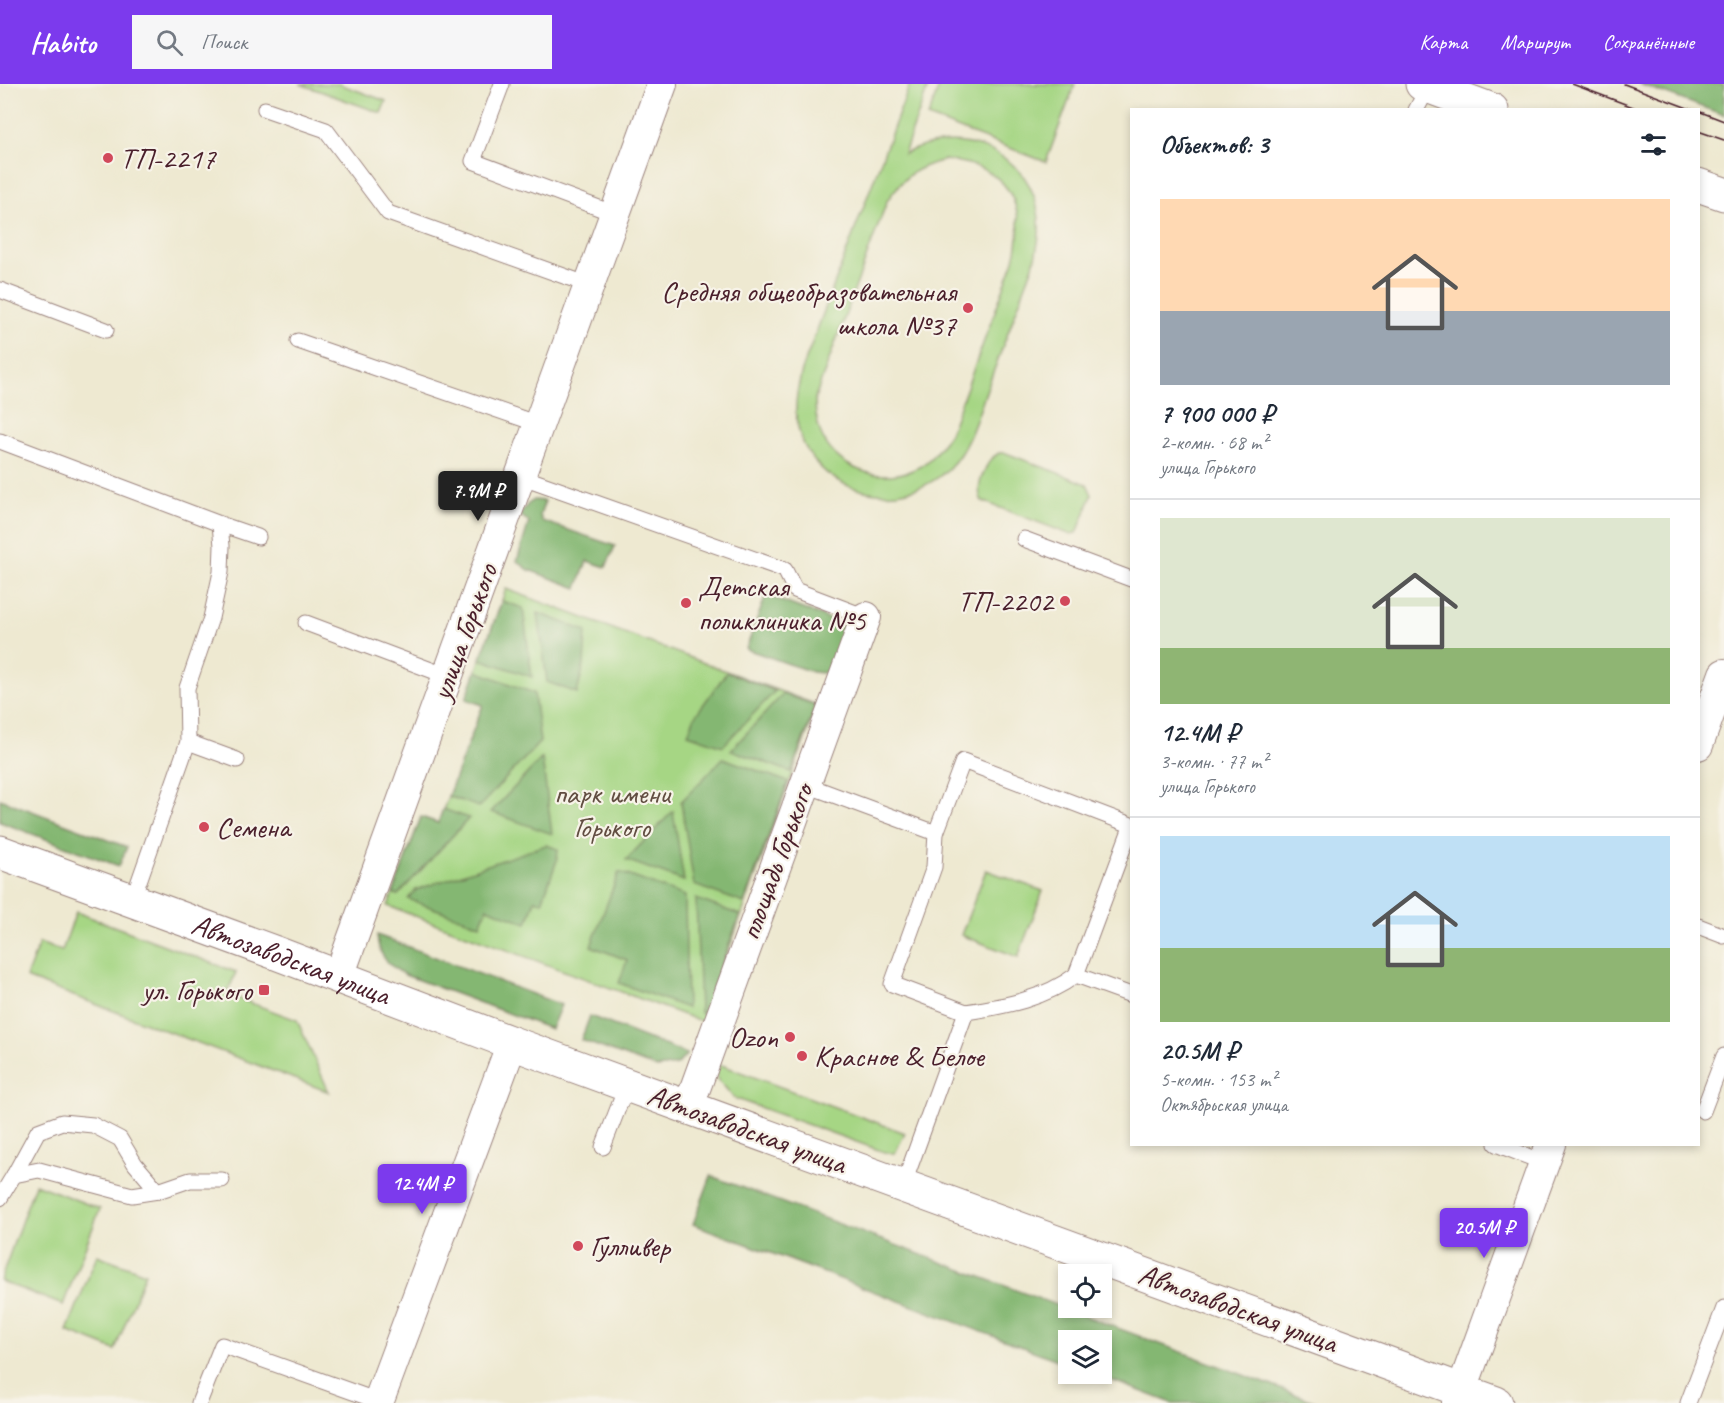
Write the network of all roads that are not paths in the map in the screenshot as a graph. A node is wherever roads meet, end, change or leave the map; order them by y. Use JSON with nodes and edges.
{"nodes":[{"id":1,"x":502,"y":84,"type":"edge"},
{"id":2,"x":662,"y":84,"type":"edge"},
{"id":3,"x":1422,"y":93,"type":"edge"},
{"id":4,"x":1484,"y":108,"type":"edge"},
{"id":5,"x":265,"y":109,"type":"dead end"},
{"id":6,"x":1700,"y":186,"type":"edge"},
{"id":7,"x":1724,"y":194,"type":"edge"},
{"id":8,"x":615,"y":214,"type":"junction"},
{"id":9,"x":589,"y":285,"type":"junction"},
{"id":10,"x":0,"y":290,"type":"edge"},
{"id":11,"x":106,"y":330,"type":"dead end"},
{"id":12,"x":298,"y":341,"type":"dead end"},
{"id":13,"x":538,"y":424,"type":"junction"},
{"id":14,"x":0,"y":441,"type":"edge"},
{"id":15,"x":520,"y":476,"type":"junction"},
{"id":16,"x":220,"y":524,"type":"junction"},
{"id":17,"x":258,"y":537,"type":"dead end"},
{"id":18,"x":1024,"y":539,"type":"dead end"},
{"id":19,"x":1130,"y":579,"type":"edge"},
{"id":20,"x":866,"y":616,"type":"joint"},
{"id":21,"x":306,"y":623,"type":"dead end"},
{"id":22,"x":1724,"y":674,"type":"edge"},
{"id":23,"x":447,"y":676,"type":"junction"},
{"id":24,"x":1700,"y":740,"type":"edge"},
{"id":25,"x":188,"y":742,"type":"junction"},
{"id":26,"x":237,"y":759,"type":"dead end"},
{"id":27,"x":804,"y":784,"type":"junction"},
{"id":28,"x":1130,"y":826,"type":"edge"},
{"id":29,"x":1130,"y":829,"type":"edge"},
{"id":30,"x":936,"y":833,"type":"junction"},
{"id":31,"x":0,"y":852,"type":"edge"},
{"id":32,"x":132,"y":901,"type":"junction"},
{"id":33,"x":1700,"y":927,"type":"edge"},
{"id":34,"x":1724,"y":936,"type":"edge"},
{"id":35,"x":1076,"y":975,"type":"junction"},
{"id":36,"x":339,"y":976,"type":"junction"},
{"id":37,"x":1130,"y":995,"type":"edge"},
{"id":38,"x":966,"y":1012,"type":"junction"},
{"id":39,"x":512,"y":1043,"type":"junction"},
{"id":40,"x":1724,"y":1056,"type":"edge"},
{"id":41,"x":627,"y":1085,"type":"junction"},
{"id":42,"x":688,"y":1107,"type":"junction"},
{"id":43,"x":1703,"y":1111,"type":"dead end"},
{"id":44,"x":1506,"y":1146,"type":"edge"},
{"id":45,"x":603,"y":1147,"type":"dead end"},
{"id":46,"x":1548,"y":1154,"type":"edge"},
{"id":47,"x":14,"y":1175,"type":"junction"},
{"id":48,"x":222,"y":1180,"type":"dead end"},
{"id":49,"x":903,"y":1186,"type":"junction"},
{"id":50,"x":158,"y":1191,"type":"junction"},
{"id":51,"x":0,"y":1198,"type":"edge"},
{"id":52,"x":1724,"y":1308,"type":"edge"},
{"id":53,"x":1459,"y":1397,"type":"edge"},
{"id":54,"x":378,"y":1402,"type":"edge"},
{"id":55,"x":199,"y":1403,"type":"edge"},
{"id":56,"x":1496,"y":1403,"type":"edge"},
{"id":57,"x":1688,"y":1403,"type":"edge"}],
"edges":[{"from":1,"to":8,"type":"lane"},
{"from":2,"to":8,"type":"street","name":"улица Горького"},
{"from":3,"to":4,"type":"street"},
{"from":5,"to":9,"type":"lane"},
{"from":6,"to":7,"type":"street"},
{"from":8,"to":9,"type":"street","name":"улица Горького"},
{"from":9,"to":13,"type":"street","name":"улица Горького"},
{"from":10,"to":11,"type":"lane"},
{"from":12,"to":13,"type":"lane"},
{"from":13,"to":15,"type":"street","name":"улица Горького"},
{"from":14,"to":16,"type":"lane"},
{"from":15,"to":20,"type":"lane"},
{"from":15,"to":23,"type":"street","name":"улица Горького"},
{"from":16,"to":17,"type":"lane"},
{"from":16,"to":25,"type":"lane"},
{"from":18,"to":19,"type":"lane"},
{"from":20,"to":27,"type":"street","name":"площадь Горького"},
{"from":21,"to":23,"type":"lane"},
{"from":22,"to":24,"type":"street"},
{"from":23,"to":36,"type":"street","name":"улица Горького"},
{"from":25,"to":26,"type":"lane"},
{"from":25,"to":32,"type":"lane"},
{"from":27,"to":30,"type":"lane"},
{"from":27,"to":42,"type":"street","name":"площадь Горького"},
{"from":28,"to":30,"type":"lane"},
{"from":29,"to":35,"type":"lane"},
{"from":30,"to":38,"type":"lane"},
{"from":31,"to":32,"type":"street","name":"Автозаводская улица"},
{"from":32,"to":36,"type":"street","name":"Автозаводская улица"},
{"from":33,"to":34,"type":"lane"},
{"from":35,"to":37,"type":"lane"},
{"from":35,"to":38,"type":"lane"},
{"from":36,"to":39,"type":"street","name":"Автозаводская улица"},
{"from":38,"to":49,"type":"lane"},
{"from":39,"to":41,"type":"street","name":"Автозаводская улица"},
{"from":39,"to":54,"type":"street"},
{"from":40,"to":43,"type":"lane"},
{"from":41,"to":42,"type":"street","name":"Автозаводская улица"},
{"from":41,"to":45,"type":"lane"},
{"from":42,"to":49,"type":"street","name":"Автозаводская улица"},
{"from":44,"to":46,"type":"lane"},
{"from":46,"to":53,"type":"street"},
{"from":47,"to":50,"type":"lane"},
{"from":47,"to":50,"type":"lane"},
{"from":47,"to":51,"type":"lane"},
{"from":48,"to":50,"type":"lane"},
{"from":49,"to":53,"type":"street","name":"Автозаводская улица"},
{"from":52,"to":57,"type":"lane"},
{"from":53,"to":56,"type":"street","name":"Автозаводская улица"},
{"from":54,"to":55,"type":"lane"}]}
